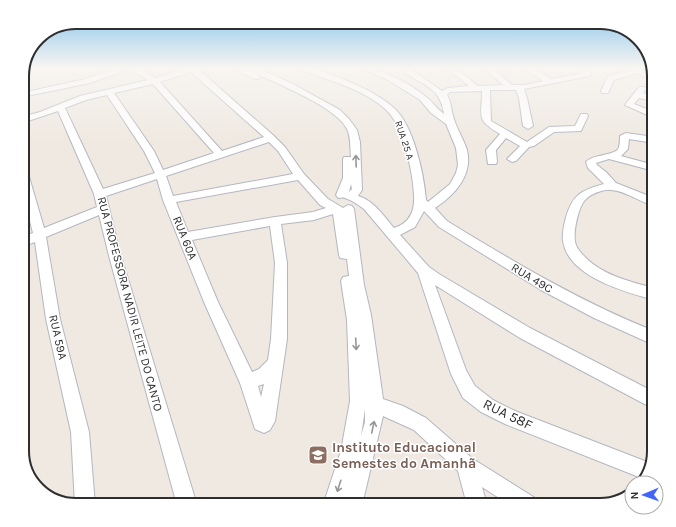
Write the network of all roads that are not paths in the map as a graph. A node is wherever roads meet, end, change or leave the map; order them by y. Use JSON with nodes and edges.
{"nodes":[{"id":1,"x":108,"y":91,"type":"edge"},
{"id":2,"x":106,"y":92,"type":"edge"},
{"id":3,"x":164,"y":92,"type":"edge"},
{"id":4,"x":221,"y":92,"type":"edge"},
{"id":5,"x":287,"y":92,"type":"edge"},
{"id":6,"x":300,"y":92,"type":"edge"},
{"id":7,"x":359,"y":92,"type":"edge"},
{"id":8,"x":413,"y":92,"type":"edge"},
{"id":9,"x":438,"y":92,"type":"edge"},
{"id":10,"x":446,"y":92,"type":"edge"},
{"id":11,"x":486,"y":92,"type":"edge"},
{"id":12,"x":518,"y":92,"type":"edge"},
{"id":13,"x":442,"y":95,"type":"junction"},
{"id":14,"x":647,"y":96,"type":"edge"},
{"id":15,"x":60,"y":107,"type":"junction"},
{"id":16,"x":647,"y":112,"type":"edge"},
{"id":17,"x":584,"y":116,"type":"dead end"},
{"id":18,"x":29,"y":118,"type":"edge"},
{"id":19,"x":451,"y":123,"type":"junction"},
{"id":20,"x":528,"y":126,"type":"dead end"},
{"id":21,"x":505,"y":134,"type":"junction"},
{"id":22,"x":271,"y":138,"type":"junction"},
{"id":23,"x":647,"y":139,"type":"edge"},
{"id":24,"x":526,"y":145,"type":"junction"},
{"id":25,"x":220,"y":154,"type":"junction"},
{"id":26,"x":608,"y":156,"type":"junction"},
{"id":27,"x":512,"y":159,"type":"dead end"},
{"id":28,"x":492,"y":162,"type":"dead end"},
{"id":29,"x":647,"y":166,"type":"edge"},
{"id":30,"x":160,"y":173,"type":"junction"},
{"id":31,"x":300,"y":176,"type":"junction"},
{"id":32,"x":612,"y":186,"type":"junction"},
{"id":33,"x":29,"y":195,"type":"edge"},
{"id":34,"x":647,"y":199,"type":"edge"},
{"id":35,"x":169,"y":200,"type":"junction"},
{"id":36,"x":102,"y":202,"type":"junction"},
{"id":37,"x":343,"y":203,"type":"junction"},
{"id":38,"x":424,"y":205,"type":"junction"},
{"id":39,"x":275,"y":221,"type":"junction"},
{"id":40,"x":392,"y":233,"type":"junction"},
{"id":41,"x":40,"y":235,"type":"junction"},
{"id":42,"x":185,"y":238,"type":"junction"},
{"id":43,"x":29,"y":239,"type":"edge"},
{"id":44,"x":424,"y":270,"type":"junction"},
{"id":45,"x":647,"y":292,"type":"edge"},
{"id":46,"x":647,"y":335,"type":"edge"},
{"id":47,"x":276,"y":363,"type":"junction"},
{"id":48,"x":253,"y":380,"type":"junction"},
{"id":49,"x":647,"y":398,"type":"edge"},
{"id":50,"x":366,"y":402,"type":"junction"},
{"id":51,"x":466,"y":466,"type":"junction"},
{"id":52,"x":643,"y":470,"type":"edge"},
{"id":53,"x":85,"y":498,"type":"edge"},
{"id":54,"x":185,"y":498,"type":"edge"},
{"id":55,"x":335,"y":498,"type":"edge"},
{"id":56,"x":355,"y":498,"type":"edge"},
{"id":57,"x":475,"y":498,"type":"edge"},
{"id":58,"x":517,"y":498,"type":"edge"}],
"edges":[{"from":1,"to":30,"type":"street","name":"RUA 60A"},
{"from":2,"to":15,"type":"street"},
{"from":3,"to":25,"type":"street"},
{"from":4,"to":22,"type":"street"},
{"from":5,"to":37,"type":"street"},
{"from":37,"to":6,"type":"street","one_way":true},
{"from":7,"to":38,"type":"street","name":"RUA 25 A"},
{"from":8,"to":19,"type":"street"},
{"from":9,"to":13,"type":"street"},
{"from":10,"to":13,"type":"street"},
{"from":11,"to":21,"type":"street"},
{"from":12,"to":20,"type":"street"},
{"from":13,"to":19,"type":"street"},
{"from":14,"to":16,"type":"street"},
{"from":15,"to":18,"type":"street"},
{"from":15,"to":36,"type":"street","name":"RUA PROFESSORA NADIR LEITE DO CANTO"},
{"from":17,"to":24,"type":"street"},
{"from":19,"to":38,"type":"street"},
{"from":21,"to":24,"type":"street"},
{"from":21,"to":28,"type":"street"},
{"from":22,"to":25,"type":"street"},
{"from":22,"to":31,"type":"street"},
{"from":23,"to":26,"type":"street"},
{"from":24,"to":27,"type":"street"},
{"from":25,"to":30,"type":"street"},
{"from":26,"to":29,"type":"street"},
{"from":26,"to":32,"type":"street"},
{"from":30,"to":35,"type":"street","name":"RUA 60A"},
{"from":30,"to":36,"type":"street"},
{"from":31,"to":35,"type":"street"},
{"from":31,"to":37,"type":"street"},
{"from":32,"to":34,"type":"street"},
{"from":32,"to":45,"type":"street"},
{"from":33,"to":41,"type":"street","name":"RUA 59A"},
{"from":35,"to":42,"type":"street","name":"RUA 60A"},
{"from":36,"to":41,"type":"street"},
{"from":36,"to":54,"type":"street","name":"RUA PROFESSORA NADIR LEITE DO CANTO"},
{"from":37,"to":39,"type":"street"},
{"from":37,"to":40,"type":"street"},
{"from":37,"to":50,"type":"street","one_way":true},
{"from":37,"to":50,"type":"street"},
{"from":38,"to":40,"type":"street","name":"RUA 25 A"},
{"from":38,"to":46,"type":"street","name":"RUA 49C"},
{"from":39,"to":42,"type":"street"},
{"from":39,"to":47,"type":"street"},
{"from":40,"to":44,"type":"street"},
{"from":41,"to":43,"type":"street"},
{"from":41,"to":53,"type":"street","name":"RUA 59A"},
{"from":42,"to":48,"type":"street","name":"RUA 60A"},
{"from":44,"to":49,"type":"street"},
{"from":44,"to":52,"type":"street","name":"RUA 58F"},
{"from":47,"to":48,"type":"street"},
{"from":47,"to":48,"type":"street","name":"RUA 60A"},
{"from":50,"to":51,"type":"street"},
{"from":50,"to":55,"type":"street","one_way":true},
{"from":56,"to":50,"type":"street","one_way":true},
{"from":51,"to":57,"type":"street"},
{"from":51,"to":58,"type":"street"}]}
